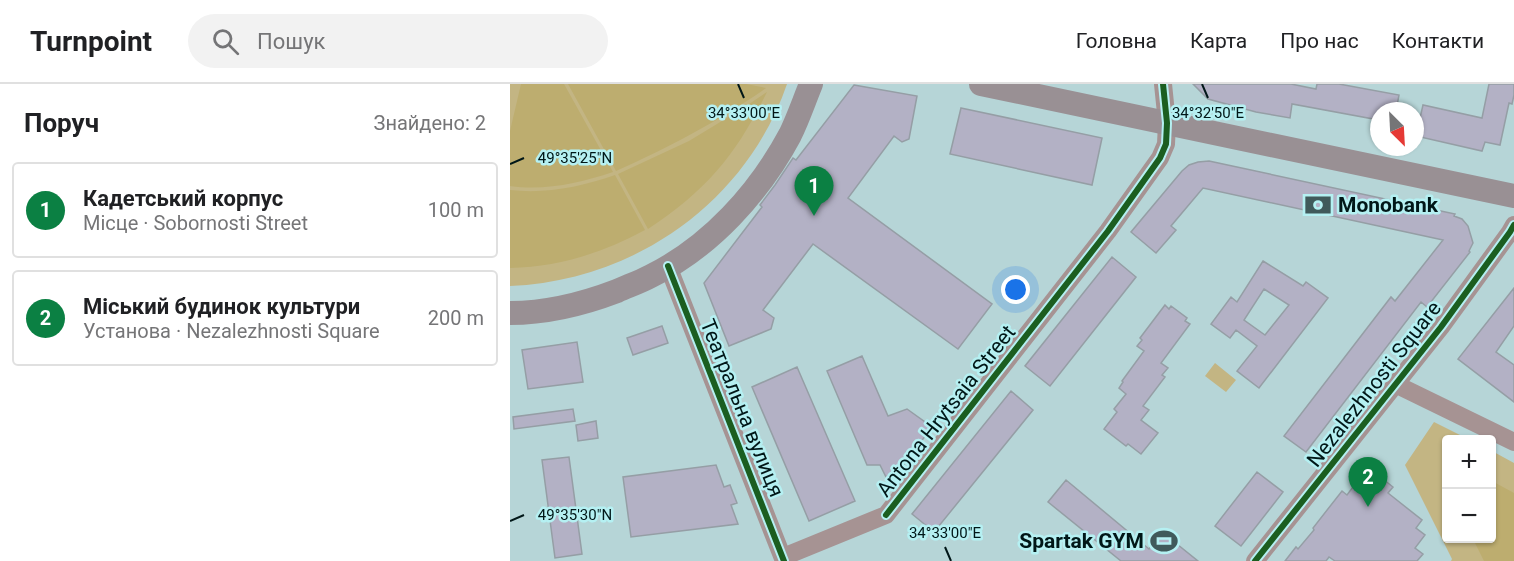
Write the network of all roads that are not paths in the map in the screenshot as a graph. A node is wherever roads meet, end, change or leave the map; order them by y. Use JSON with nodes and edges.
{"nodes":[{"id":1,"x":811,"y":84,"type":"edge"},
{"id":2,"x":981,"y":84,"type":"edge"},
{"id":3,"x":1163,"y":84,"type":"edge"},
{"id":4,"x":1167,"y":123,"type":"junction"},
{"id":5,"x":1514,"y":196,"type":"edge"},
{"id":6,"x":1514,"y":225,"type":"edge"},
{"id":7,"x":668,"y":266,"type":"junction"},
{"id":8,"x":510,"y":314,"type":"edge"},
{"id":9,"x":1395,"y":384,"type":"junction"},
{"id":10,"x":1514,"y":442,"type":"edge"},
{"id":11,"x":783,"y":559,"type":"edge"},
{"id":12,"x":1255,"y":561,"type":"edge"}],
"edges":[{"from":1,"to":7,"type":"main road"},
{"from":2,"to":4,"type":"main road"},
{"from":3,"to":4,"type":"street","name":"Antona Hrytsaia Street"},
{"from":4,"to":5,"type":"main road"},
{"from":4,"to":11,"type":"street","name":"Antona Hrytsaia Street"},
{"from":6,"to":9,"type":"street","name":"Nezalezhnosti Square"},
{"from":7,"to":8,"type":"main road"},
{"from":7,"to":11,"type":"street","name":"Театральна вулиця"},
{"from":9,"to":10,"type":"street"},
{"from":9,"to":12,"type":"street","name":"Nezalezhnosti Square"}]}
